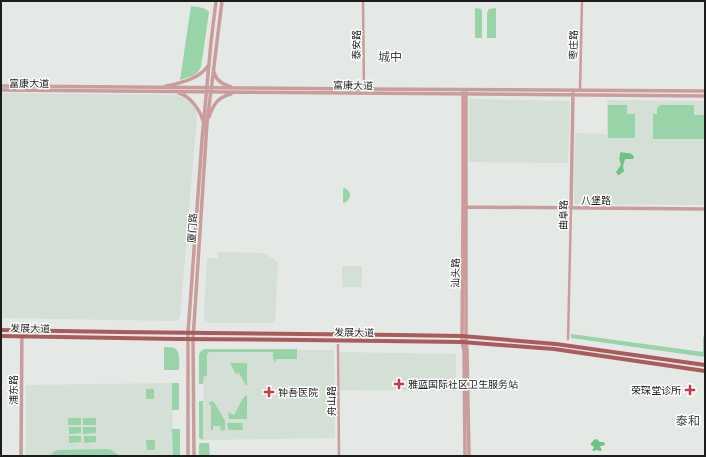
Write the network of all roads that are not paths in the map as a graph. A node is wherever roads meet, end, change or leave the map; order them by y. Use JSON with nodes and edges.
{"nodes":[{"id":1,"x":216,"y":1,"type":"edge"},
{"id":2,"x":222,"y":1,"type":"edge"},
{"id":3,"x":363,"y":1,"type":"edge"},
{"id":4,"x":582,"y":1,"type":"edge"},
{"id":5,"x":209,"y":65,"type":"junction"},
{"id":6,"x":213,"y":67,"type":"junction"},
{"id":7,"x":1,"y":86,"type":"edge"},
{"id":8,"x":158,"y":89,"type":"junction"},
{"id":9,"x":364,"y":89,"type":"junction"},
{"id":10,"x":1,"y":90,"type":"edge"},
{"id":11,"x":208,"y":90,"type":"junction"},
{"id":12,"x":237,"y":90,"type":"junction"},
{"id":13,"x":464,"y":90,"type":"junction"},
{"id":14,"x":573,"y":90,"type":"junction"},
{"id":15,"x":580,"y":90,"type":"junction"},
{"id":16,"x":705,"y":91,"type":"edge"},
{"id":17,"x":464,"y":95,"type":"junction"},
{"id":18,"x":573,"y":95,"type":"junction"},
{"id":19,"x":705,"y":96,"type":"edge"},
{"id":20,"x":205,"y":124,"type":"junction"},
{"id":21,"x":465,"y":207,"type":"junction"},
{"id":22,"x":571,"y":208,"type":"junction"},
{"id":23,"x":705,"y":209,"type":"edge"},
{"id":24,"x":22,"y":324,"type":"dead end"},
{"id":25,"x":1,"y":330,"type":"edge"},
{"id":26,"x":22,"y":330,"type":"junction"},
{"id":27,"x":188,"y":332,"type":"junction"},
{"id":28,"x":193,"y":333,"type":"junction"},
{"id":29,"x":1,"y":336,"type":"edge"},
{"id":30,"x":21,"y":336,"type":"junction"},
{"id":31,"x":464,"y":336,"type":"junction"},
{"id":32,"x":188,"y":340,"type":"junction"},
{"id":33,"x":193,"y":340,"type":"junction"},
{"id":34,"x":568,"y":340,"type":"dead end"},
{"id":35,"x":464,"y":342,"type":"junction"},
{"id":36,"x":338,"y":345,"type":"dead end"},
{"id":37,"x":705,"y":365,"type":"edge"},
{"id":38,"x":705,"y":371,"type":"edge"},
{"id":39,"x":21,"y":456,"type":"edge"},
{"id":40,"x":188,"y":456,"type":"edge"},
{"id":41,"x":194,"y":456,"type":"edge"},
{"id":42,"x":339,"y":456,"type":"edge"},
{"id":43,"x":465,"y":456,"type":"edge"},
{"id":44,"x":469,"y":456,"type":"edge"}],
"edges":[{"from":1,"to":5,"type":"street","name":"厦门路"},
{"from":2,"to":6,"type":"street","name":"厦门路"},
{"from":3,"to":9,"type":"street","name":"泰安路"},
{"from":4,"to":15,"type":"street","name":"枣庄路"},
{"from":5,"to":8,"type":"street"},
{"from":5,"to":11,"type":"street","name":"厦门路"},
{"from":6,"to":11,"type":"street","name":"厦门路"},
{"from":6,"to":12,"type":"street"},
{"from":7,"to":8,"type":"street","name":"富康大道"},
{"from":8,"to":10,"type":"street","name":"富康大道"},
{"from":8,"to":11,"type":"street","name":"富康大道"},
{"from":8,"to":20,"type":"street"},
{"from":9,"to":12,"type":"street","name":"富康大道"},
{"from":9,"to":13,"type":"street","name":"富康大道"},
{"from":11,"to":12,"type":"street","name":"富康大道"},
{"from":11,"to":20,"type":"street","name":"厦门路"},
{"from":12,"to":17,"type":"street","name":"富康大道"},
{"from":12,"to":20,"type":"street"},
{"from":13,"to":14,"type":"street","name":"富康大道"},
{"from":13,"to":17,"type":"street","name":"汕头路"},
{"from":14,"to":15,"type":"street","name":"富康大道"},
{"from":14,"to":18,"type":"street","name":"曲阜路"},
{"from":15,"to":16,"type":"street","name":"富康大道"},
{"from":17,"to":18,"type":"street","name":"富康大道"},
{"from":17,"to":21,"type":"street","name":"汕头路"},
{"from":18,"to":19,"type":"street","name":"富康大道"},
{"from":18,"to":22,"type":"street","name":"曲阜路"},
{"from":20,"to":27,"type":"street","name":"厦门路"},
{"from":20,"to":28,"type":"street","name":"厦门路"},
{"from":21,"to":22,"type":"street","name":"八堡路"},
{"from":21,"to":31,"type":"street","name":"汕头路"},
{"from":22,"to":23,"type":"street","name":"八堡路"},
{"from":22,"to":34,"type":"street","name":"曲阜路"},
{"from":24,"to":26,"type":"street","name":"浦东路"},
{"from":25,"to":26,"type":"main road","name":"发展大道"},
{"from":26,"to":27,"type":"main road","name":"发展大道"},
{"from":26,"to":30,"type":"street","name":"浦东路"},
{"from":27,"to":28,"type":"main road","name":"发展大道"},
{"from":27,"to":32,"type":"street","name":"厦门路"},
{"from":28,"to":31,"type":"main road","name":"发展大道"},
{"from":28,"to":33,"type":"street","name":"厦门路"},
{"from":29,"to":30,"type":"main road","name":"发展大道"},
{"from":30,"to":32,"type":"main road","name":"发展大道"},
{"from":30,"to":39,"type":"street","name":"浦东路"},
{"from":31,"to":35,"type":"street","name":"汕头路"},
{"from":31,"to":37,"type":"main road","name":"发展大道"},
{"from":32,"to":33,"type":"main road","name":"发展大道"},
{"from":32,"to":40,"type":"street","name":"厦门路"},
{"from":33,"to":35,"type":"main road","name":"发展大道"},
{"from":33,"to":41,"type":"street","name":"厦门路"},
{"from":35,"to":38,"type":"main road","name":"发展大道"},
{"from":35,"to":43,"type":"street","name":"汕头路"},
{"from":35,"to":44,"type":"street","name":"汕头路"},
{"from":36,"to":42,"type":"street","name":"舟山路"}]}
